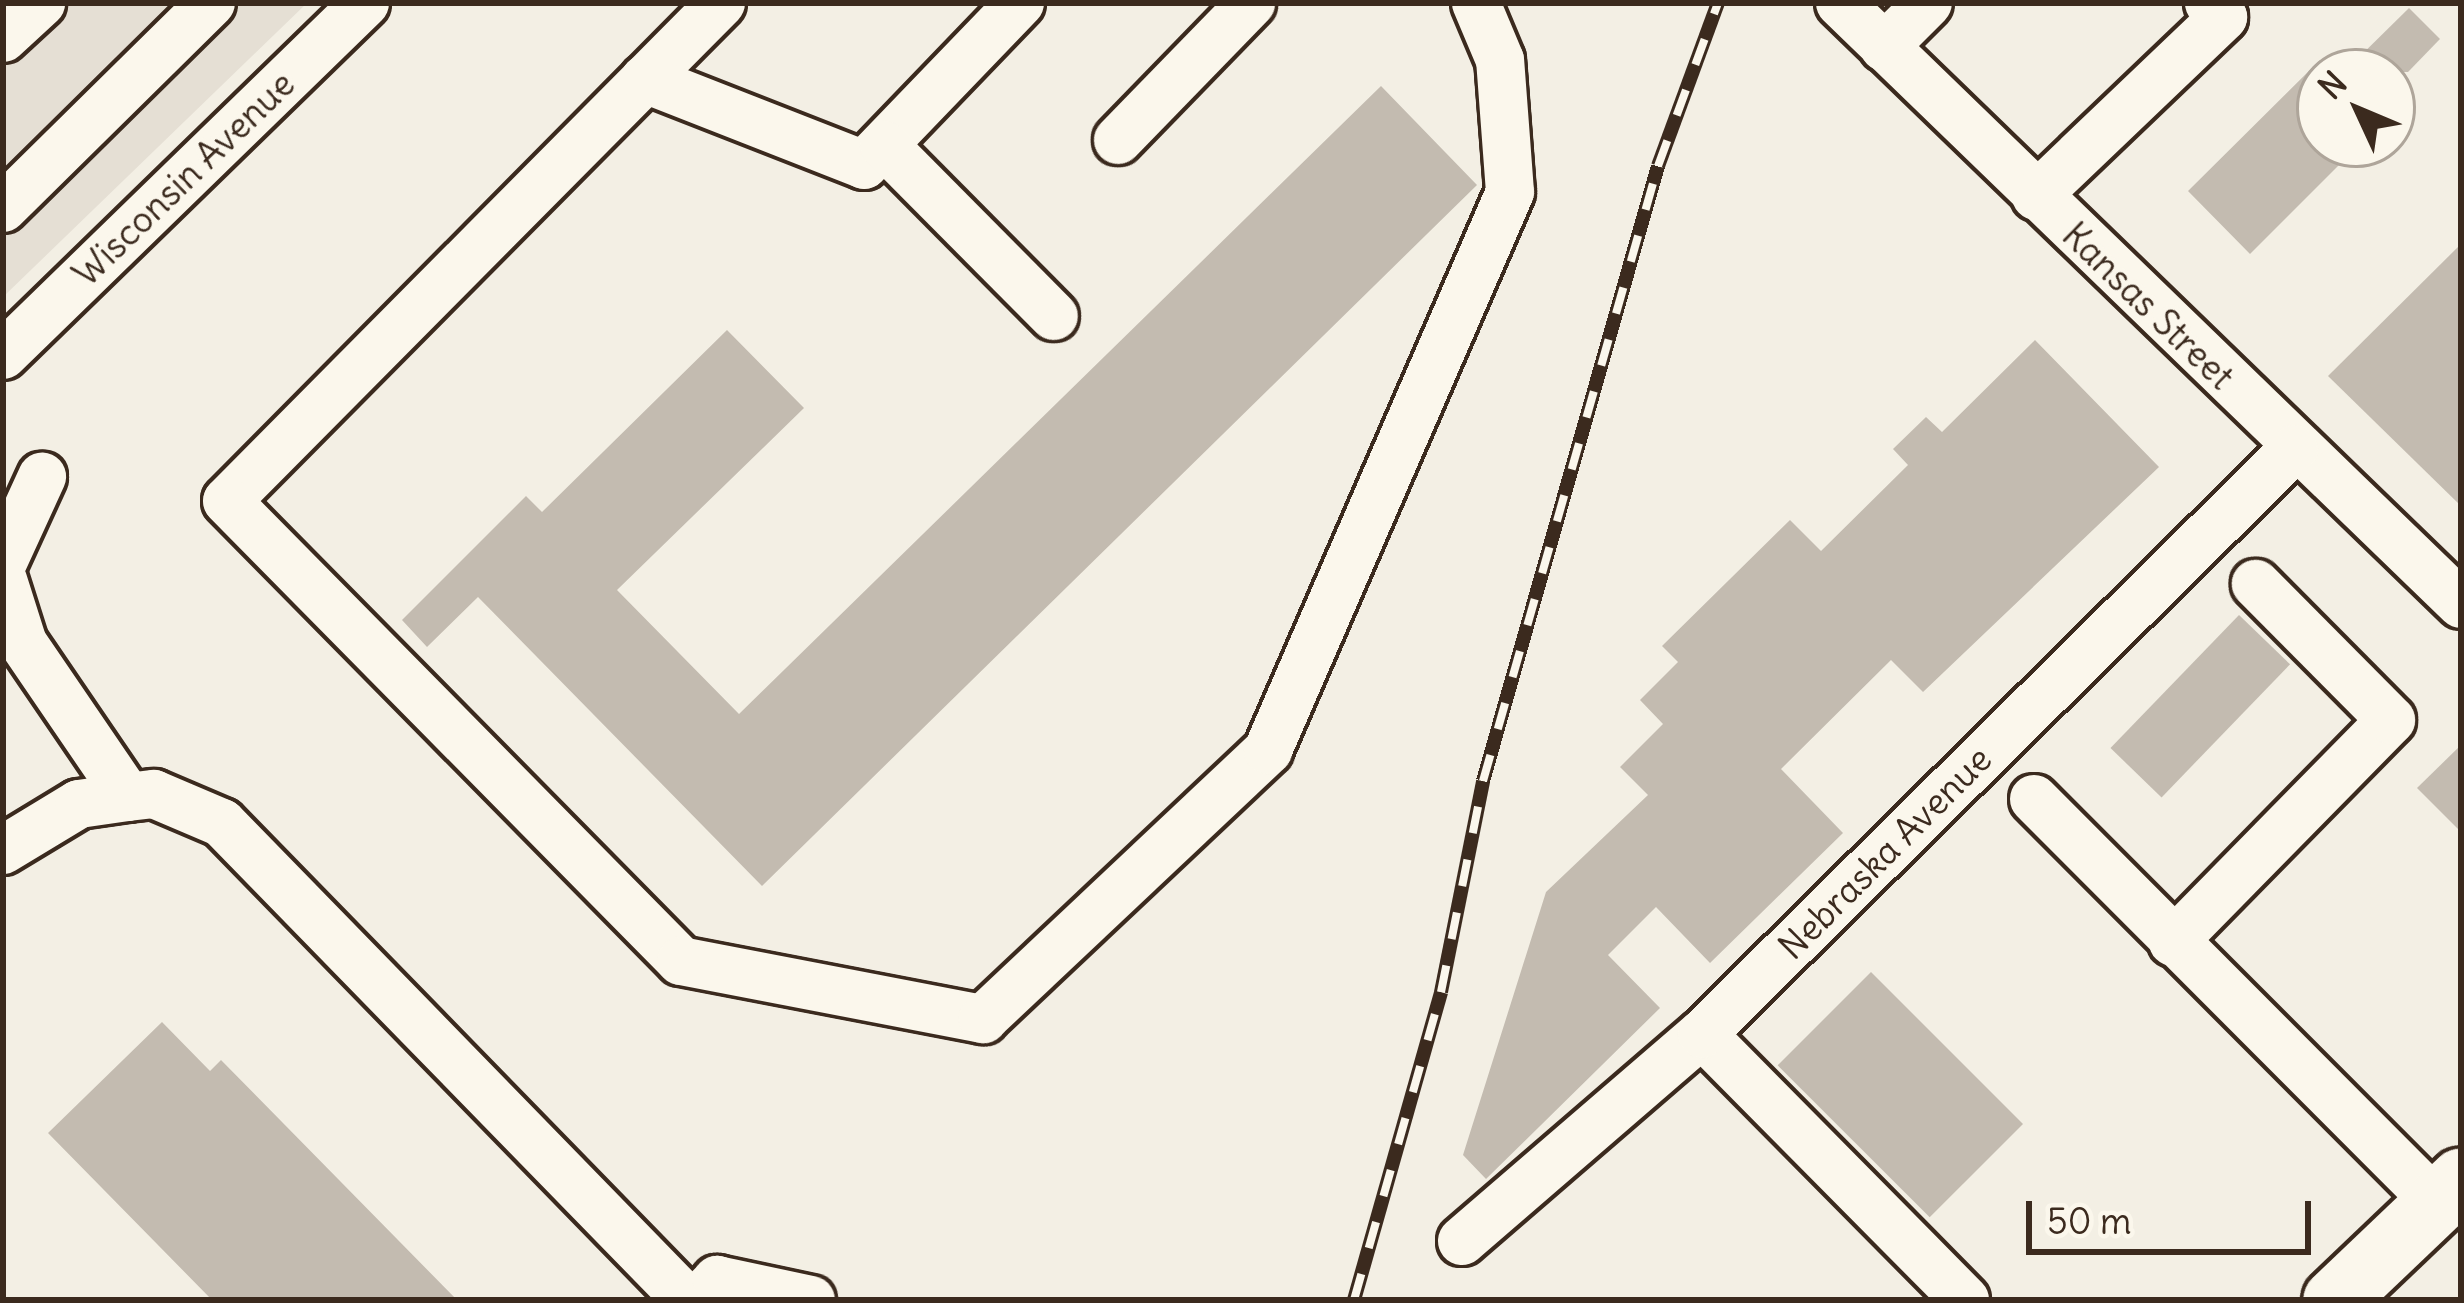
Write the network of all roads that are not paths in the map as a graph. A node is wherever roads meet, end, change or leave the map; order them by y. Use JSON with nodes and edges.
{"nodes":[{"id":1,"x":40,"y":3,"type":"edge"},
{"id":2,"x":211,"y":3,"type":"edge"},
{"id":3,"x":721,"y":3,"type":"edge"},
{"id":4,"x":1020,"y":3,"type":"edge"},
{"id":5,"x":1252,"y":3,"type":"edge"},
{"id":6,"x":1477,"y":3,"type":"edge"},
{"id":7,"x":1840,"y":3,"type":"edge"},
{"id":8,"x":1928,"y":3,"type":"edge"},
{"id":9,"x":2210,"y":3,"type":"edge"},
{"id":10,"x":342,"y":11,"type":"edge"},
{"id":11,"x":3,"y":38,"type":"edge"},
{"id":12,"x":1884,"y":47,"type":"junction"},
{"id":13,"x":646,"y":80,"type":"junction"},
{"id":14,"x":1118,"y":140,"type":"dead end"},
{"id":15,"x":884,"y":145,"type":"junction"},
{"id":16,"x":2036,"y":196,"type":"junction"},
{"id":17,"x":3,"y":208,"type":"edge"},
{"id":18,"x":1054,"y":316,"type":"dead end"},
{"id":19,"x":3,"y":355,"type":"edge"},
{"id":20,"x":2294,"y":449,"type":"junction"},
{"id":21,"x":42,"y":477,"type":"dead end"},
{"id":22,"x":3,"y":562,"type":"edge"},
{"id":23,"x":3,"y":580,"type":"edge"},
{"id":24,"x":2257,"y":584,"type":"dead end"},
{"id":25,"x":2461,"y":604,"type":"edge"},
{"id":26,"x":128,"y":797,"type":"junction"},
{"id":27,"x":2034,"y":800,"type":"dead end"},
{"id":28,"x":3,"y":850,"type":"edge"},
{"id":29,"x":2174,"y":942,"type":"junction"},
{"id":30,"x":1702,"y":1034,"type":"junction"},
{"id":31,"x":2452,"y":1192,"type":"edge"},
{"id":32,"x":1462,"y":1241,"type":"dead end"},
{"id":33,"x":1944,"y":1293,"type":"edge"},
{"id":34,"x":687,"y":1300,"type":"edge"},
{"id":35,"x":698,"y":1300,"type":"edge"},
{"id":36,"x":811,"y":1300,"type":"edge"},
{"id":37,"x":2334,"y":1300,"type":"edge"}],
"edges":[{"from":1,"to":11,"type":"street"},
{"from":2,"to":17,"type":"street"},
{"from":3,"to":13,"type":"street"},
{"from":4,"to":15,"type":"street"},
{"from":5,"to":14,"type":"street"},
{"from":6,"to":13,"type":"street"},
{"from":7,"to":12,"type":"street","name":"Kansas Street"},
{"from":8,"to":12,"type":"street"},
{"from":9,"to":16,"type":"street"},
{"from":10,"to":19,"type":"street","name":"Wisconsin Avenue"},
{"from":12,"to":16,"type":"street","name":"Kansas Street"},
{"from":13,"to":15,"type":"street"},
{"from":15,"to":18,"type":"street"},
{"from":16,"to":20,"type":"street","name":"Kansas Street"},
{"from":20,"to":25,"type":"street","name":"Kansas Street"},
{"from":20,"to":30,"type":"street","name":"Nebraska Avenue"},
{"from":21,"to":22,"type":"street"},
{"from":23,"to":26,"type":"street"},
{"from":24,"to":29,"type":"street"},
{"from":26,"to":28,"type":"street"},
{"from":26,"to":34,"type":"street"},
{"from":27,"to":29,"type":"street"},
{"from":29,"to":31,"type":"street"},
{"from":30,"to":32,"type":"street","name":"Nebraska Avenue"},
{"from":30,"to":33,"type":"street"},
{"from":31,"to":37,"type":"main road"},
{"from":35,"to":36,"type":"street"}]}
